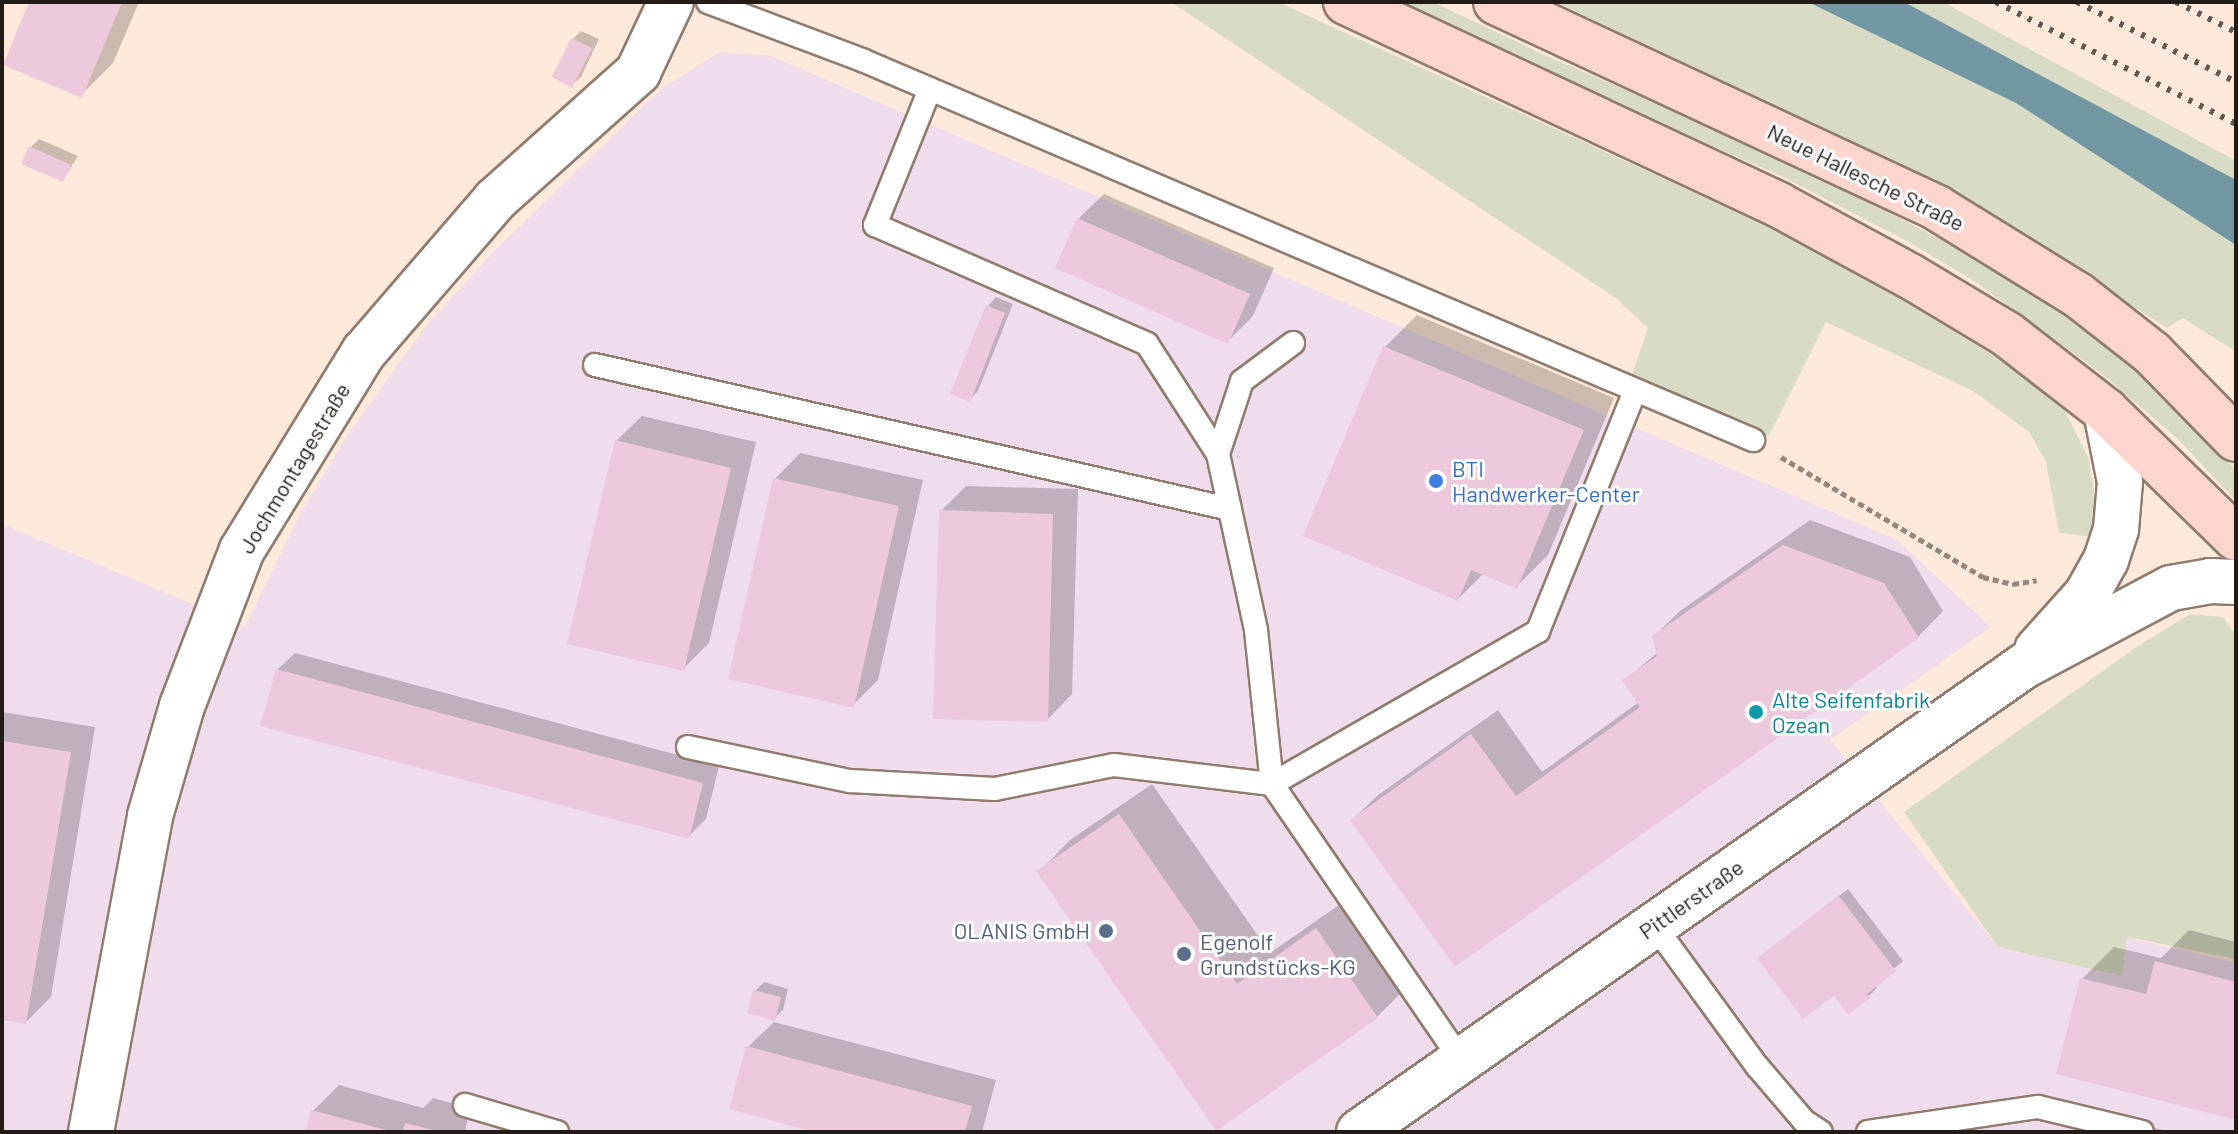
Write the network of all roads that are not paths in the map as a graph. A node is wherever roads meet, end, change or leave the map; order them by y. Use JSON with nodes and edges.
{"nodes":[{"id":1,"x":671,"y":2,"type":"edge"},
{"id":2,"x":708,"y":2,"type":"edge"},
{"id":3,"x":1346,"y":2,"type":"edge"},
{"id":4,"x":1496,"y":2,"type":"edge"},
{"id":5,"x":930,"y":89,"type":"junction"},
{"id":6,"x":1293,"y":343,"type":"dead end"},
{"id":7,"x":595,"y":365,"type":"dead end"},
{"id":8,"x":1635,"y":391,"type":"junction"},
{"id":9,"x":2192,"y":391,"type":"junction"},
{"id":10,"x":2236,"y":410,"type":"edge"},
{"id":11,"x":2106,"y":411,"type":"junction"},
{"id":12,"x":2236,"y":439,"type":"edge"},
{"id":13,"x":1753,"y":440,"type":"road end"},
{"id":14,"x":1218,"y":454,"type":"junction"},
{"id":15,"x":1230,"y":509,"type":"junction"},
{"id":16,"x":2236,"y":538,"type":"edge"},
{"id":17,"x":2236,"y":582,"type":"edge"},
{"id":18,"x":2024,"y":666,"type":"junction"},
{"id":19,"x":688,"y":747,"type":"dead end"},
{"id":20,"x":1272,"y":784,"type":"junction"},
{"id":21,"x":1654,"y":925,"type":"junction"},
{"id":22,"x":1461,"y":1060,"type":"junction"},
{"id":23,"x":465,"y":1105,"type":"dead end"},
{"id":24,"x":91,"y":1132,"type":"edge"},
{"id":25,"x":557,"y":1132,"type":"edge"},
{"id":26,"x":1359,"y":1132,"type":"edge"},
{"id":27,"x":1821,"y":1132,"type":"edge"},
{"id":28,"x":1868,"y":1132,"type":"edge"},
{"id":29,"x":2142,"y":1132,"type":"edge"}],
"edges":[{"from":1,"to":24,"type":"street","name":"Jochmontagestraße"},
{"from":2,"to":5,"type":"lane"},
{"from":3,"to":11,"type":"main road"},
{"from":4,"to":9,"type":"main road","name":"Neue Hallesche Straße"},
{"from":5,"to":8,"type":"lane"},
{"from":5,"to":14,"type":"lane"},
{"from":6,"to":14,"type":"lane"},
{"from":7,"to":15,"type":"lane"},
{"from":8,"to":13,"type":"lane"},
{"from":8,"to":20,"type":"lane"},
{"from":9,"to":10,"type":"street"},
{"from":9,"to":12,"type":"main road","name":"Neue Hallesche Straße"},
{"from":11,"to":16,"type":"main road"},
{"from":11,"to":18,"type":"street","name":"Pittlerstraße"},
{"from":14,"to":15,"type":"lane"},
{"from":15,"to":20,"type":"lane"},
{"from":17,"to":18,"type":"street","name":"Pittlerstraße"},
{"from":18,"to":21,"type":"street","name":"Pittlerstraße"},
{"from":19,"to":20,"type":"lane"},
{"from":20,"to":22,"type":"lane"},
{"from":21,"to":22,"type":"street","name":"Pittlerstraße"},
{"from":21,"to":27,"type":"lane"},
{"from":22,"to":26,"type":"street","name":"Pittlerstraße"},
{"from":23,"to":25,"type":"lane"},
{"from":28,"to":29,"type":"lane"}]}
